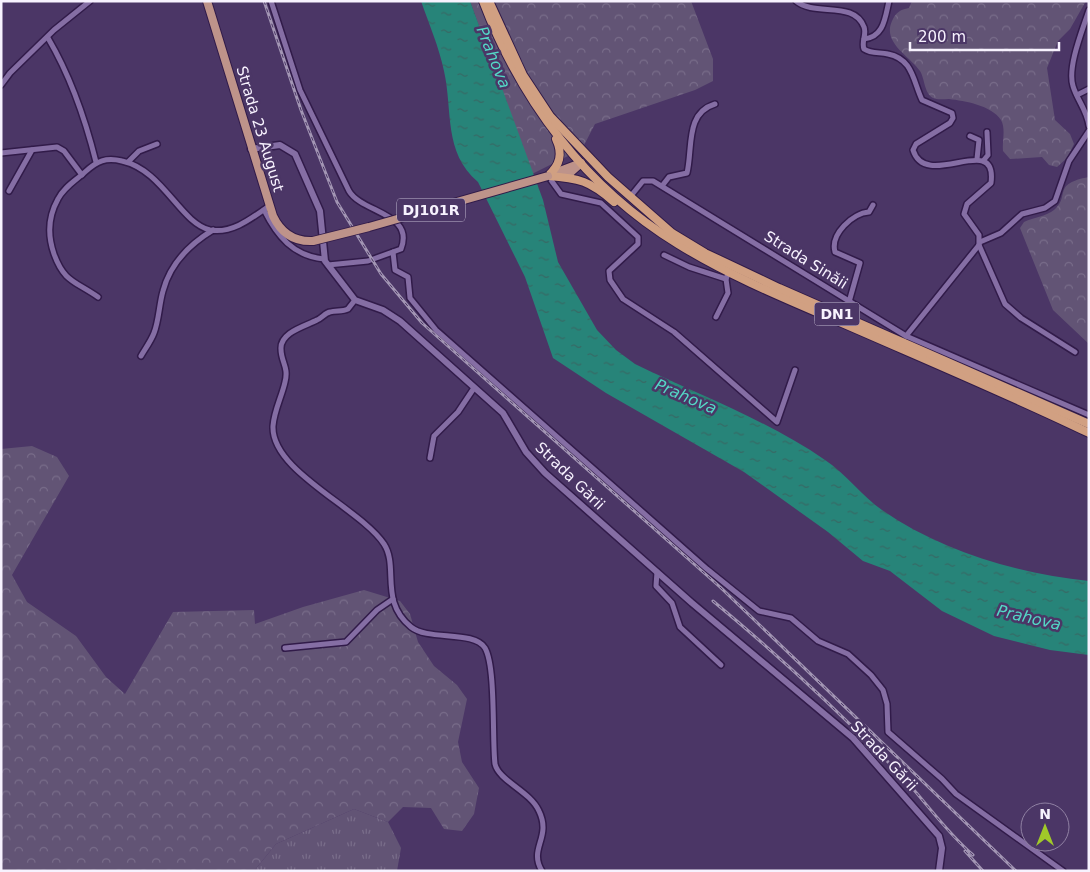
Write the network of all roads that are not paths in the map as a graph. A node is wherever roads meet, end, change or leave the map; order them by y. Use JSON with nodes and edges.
{"nodes":[{"id":1,"x":207,"y":1,"type":"edge"},
{"id":2,"x":271,"y":1,"type":"edge"},
{"id":3,"x":483,"y":1,"type":"edge"},
{"id":4,"x":489,"y":1,"type":"edge"},
{"id":5,"x":796,"y":1,"type":"edge"},
{"id":6,"x":889,"y":1,"type":"edge"},
{"id":7,"x":89,"y":2,"type":"edge"},
{"id":8,"x":1089,"y":10,"type":"edge"},
{"id":9,"x":48,"y":38,"type":"junction"},
{"id":10,"x":864,"y":39,"type":"junction"},
{"id":11,"x":1,"y":85,"type":"edge"},
{"id":12,"x":1089,"y":89,"type":"edge"},
{"id":13,"x":1077,"y":95,"type":"junction"},
{"id":14,"x":715,"y":104,"type":"dead end"},
{"id":15,"x":544,"y":120,"type":"junction"},
{"id":16,"x":1089,"y":126,"type":"edge"},
{"id":17,"x":1089,"y":131,"type":"edge"},
{"id":18,"x":987,"y":132,"type":"dead end"},
{"id":19,"x":970,"y":136,"type":"dead end"},
{"id":20,"x":157,"y":144,"type":"dead end"},
{"id":21,"x":251,"y":149,"type":"junction"},
{"id":22,"x":32,"y":150,"type":"junction"},
{"id":23,"x":1,"y":153,"type":"edge"},
{"id":24,"x":584,"y":160,"type":"junction"},
{"id":25,"x":980,"y":160,"type":"junction"},
{"id":26,"x":96,"y":162,"type":"junction"},
{"id":27,"x":128,"y":162,"type":"junction"},
{"id":28,"x":82,"y":175,"type":"junction"},
{"id":29,"x":548,"y":176,"type":"junction"},
{"id":30,"x":662,"y":186,"type":"junction"},
{"id":31,"x":9,"y":191,"type":"dead end"},
{"id":32,"x":630,"y":198,"type":"junction"},
{"id":33,"x":873,"y":205,"type":"dead end"},
{"id":34,"x":266,"y":208,"type":"junction"},
{"id":35,"x":213,"y":230,"type":"junction"},
{"id":36,"x":658,"y":231,"type":"junction"},
{"id":37,"x":979,"y":244,"type":"junction"},
{"id":38,"x":393,"y":252,"type":"junction"},
{"id":39,"x":664,"y":255,"type":"dead end"},
{"id":40,"x":324,"y":259,"type":"junction"},
{"id":41,"x":328,"y":265,"type":"junction"},
{"id":42,"x":730,"y":271,"type":"junction"},
{"id":43,"x":726,"y":280,"type":"junction"},
{"id":44,"x":98,"y":297,"type":"dead end"},
{"id":45,"x":355,"y":300,"type":"junction"},
{"id":46,"x":850,"y":302,"type":"junction"},
{"id":47,"x":716,"y":317,"type":"dead end"},
{"id":48,"x":906,"y":336,"type":"junction"},
{"id":49,"x":1075,"y":352,"type":"dead end"},
{"id":50,"x":141,"y":356,"type":"dead end"},
{"id":51,"x":795,"y":370,"type":"dead end"},
{"id":52,"x":474,"y":388,"type":"junction"},
{"id":53,"x":1089,"y":415,"type":"edge"},
{"id":54,"x":1087,"y":430,"type":"edge"},
{"id":55,"x":430,"y":458,"type":"dead end"},
{"id":56,"x":657,"y":572,"type":"junction"},
{"id":57,"x":392,"y":599,"type":"junction"},
{"id":58,"x":285,"y":648,"type":"dead end"},
{"id":59,"x":721,"y":665,"type":"dead end"},
{"id":60,"x":542,"y":871,"type":"edge"},
{"id":61,"x":939,"y":871,"type":"edge"},
{"id":62,"x":1063,"y":871,"type":"edge"}],
"edges":[{"from":1,"to":21,"type":"main road","name":"Strada 23 August","number":"DJ101R"},
{"from":2,"to":38,"type":"street"},
{"from":3,"to":15,"type":"highway","number":"DN1"},
{"from":4,"to":24,"type":"highway","number":"DN1"},
{"from":5,"to":10,"type":"street"},
{"from":6,"to":10,"type":"street"},
{"from":7,"to":9,"type":"street"},
{"from":8,"to":13,"type":"street"},
{"from":9,"to":11,"type":"street"},
{"from":9,"to":26,"type":"street"},
{"from":10,"to":25,"type":"street"},
{"from":12,"to":13,"type":"street"},
{"from":13,"to":16,"type":"street"},
{"from":14,"to":30,"type":"street"},
{"from":15,"to":24,"type":"highway","number":"DN1"},
{"from":15,"to":29,"type":"highway"},
{"from":17,"to":37,"type":"street"},
{"from":18,"to":25,"type":"street"},
{"from":19,"to":25,"type":"street"},
{"from":20,"to":27,"type":"street"},
{"from":21,"to":34,"type":"main road","name":"Strada 23 August","number":"DJ101R"},
{"from":21,"to":40,"type":"street"},
{"from":22,"to":23,"type":"street"},
{"from":22,"to":28,"type":"street"},
{"from":22,"to":31,"type":"street"},
{"from":24,"to":29,"type":"main road","number":"DJ101R"},
{"from":24,"to":32,"type":"highway","number":"DN1"},
{"from":24,"to":36,"type":"highway","number":"DN1"},
{"from":25,"to":37,"type":"street"},
{"from":26,"to":27,"type":"street"},
{"from":26,"to":28,"type":"street"},
{"from":27,"to":35,"type":"street"},
{"from":28,"to":44,"type":"street"},
{"from":29,"to":34,"type":"main road","name":"Strada 23 August","number":"DJ101R","bridge":true},
{"from":29,"to":36,"type":"highway"},
{"from":29,"to":51,"type":"street"},
{"from":30,"to":32,"type":"street","name":"Strada Sinăii"},
{"from":30,"to":46,"type":"street","name":"Strada Sinăii"},
{"from":32,"to":54,"type":"highway","number":"DN1"},
{"from":33,"to":46,"type":"street"},
{"from":34,"to":35,"type":"street"},
{"from":34,"to":40,"type":"street"},
{"from":35,"to":50,"type":"street"},
{"from":36,"to":42,"type":"highway","number":"DN1"},
{"from":37,"to":48,"type":"street"},
{"from":37,"to":49,"type":"street"},
{"from":38,"to":41,"type":"street"},
{"from":38,"to":62,"type":"street","name":"Strada Gării"},
{"from":39,"to":43,"type":"street"},
{"from":40,"to":41,"type":"street"},
{"from":41,"to":45,"type":"street"},
{"from":42,"to":43,"type":"street"},
{"from":42,"to":54,"type":"highway","number":"DN1"},
{"from":43,"to":47,"type":"street"},
{"from":45,"to":52,"type":"street","name":"Strada Gării"},
{"from":45,"to":57,"type":"street"},
{"from":46,"to":48,"type":"street","name":"Strada Sinăii"},
{"from":48,"to":53,"type":"street","name":"Strada Sinăii"},
{"from":52,"to":55,"type":"street"},
{"from":52,"to":56,"type":"street","name":"Strada Gării"},
{"from":56,"to":59,"type":"street"},
{"from":56,"to":61,"type":"street","name":"Strada Gării"},
{"from":57,"to":58,"type":"street"},
{"from":57,"to":60,"type":"street"}]}
